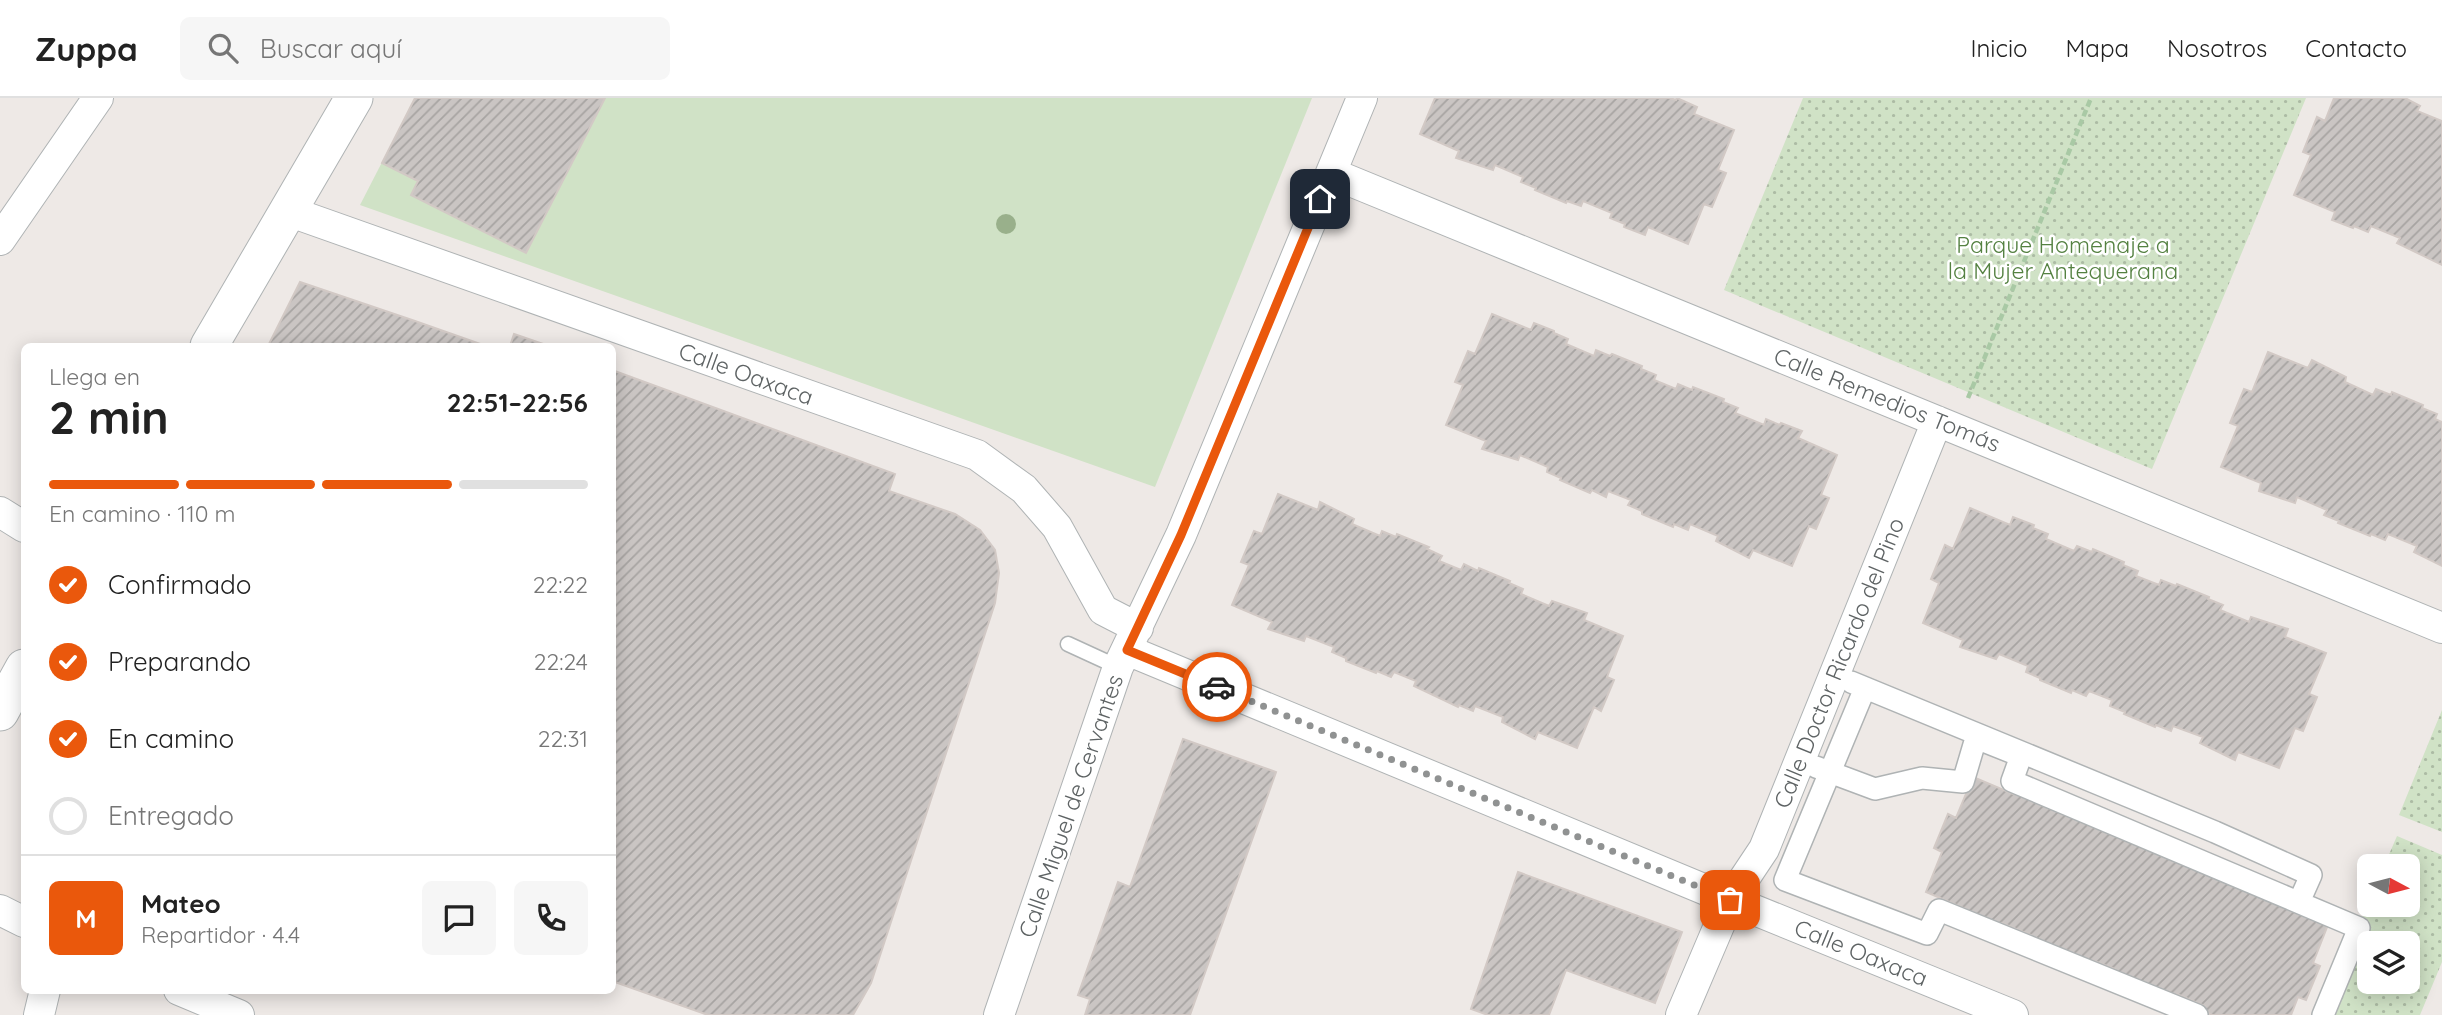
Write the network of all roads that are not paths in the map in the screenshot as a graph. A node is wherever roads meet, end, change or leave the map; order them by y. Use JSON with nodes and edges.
{"nodes":[{"id":1,"x":98,"y":98,"type":"edge"},
{"id":2,"x":354,"y":98,"type":"edge"},
{"id":3,"x":1362,"y":98,"type":"edge"},
{"id":4,"x":1331,"y":173,"type":"junction"},
{"id":5,"x":288,"y":211,"type":"junction"},
{"id":6,"x":0,"y":240,"type":"edge"},
{"id":7,"x":211,"y":343,"type":"edge"},
{"id":8,"x":1937,"y":421,"type":"junction"},
{"id":9,"x":0,"y":512,"type":"edge"},
{"id":10,"x":21,"y":525,"type":"edge"},
{"id":11,"x":2442,"y":628,"type":"edge"},
{"id":12,"x":1068,"y":644,"type":"dead end"},
{"id":13,"x":1128,"y":648,"type":"junction"},
{"id":14,"x":21,"y":674,"type":"edge"},
{"id":15,"x":0,"y":712,"type":"edge"},
{"id":16,"x":1823,"y":770,"type":"junction"},
{"id":17,"x":2126,"y":796,"type":"junction"},
{"id":18,"x":2116,"y":825,"type":"junction"},
{"id":19,"x":2215,"y":832,"type":"junction"},
{"id":20,"x":2204,"y":862,"type":"junction"},
{"id":21,"x":1730,"y":900,"type":"junction"},
{"id":22,"x":2299,"y":902,"type":"junction"},
{"id":23,"x":0,"y":910,"type":"edge"},
{"id":24,"x":21,"y":920,"type":"edge"},
{"id":25,"x":44,"y":994,"type":"edge"},
{"id":26,"x":185,"y":994,"type":"edge"},
{"id":27,"x":207,"y":1009,"type":"edge"},
{"id":28,"x":39,"y":1015,"type":"edge"},
{"id":29,"x":239,"y":1015,"type":"edge"},
{"id":30,"x":999,"y":1015,"type":"edge"},
{"id":31,"x":1681,"y":1015,"type":"edge"},
{"id":32,"x":2013,"y":1015,"type":"edge"},
{"id":33,"x":2197,"y":1015,"type":"edge"},
{"id":34,"x":2323,"y":1015,"type":"edge"}],
"edges":[{"from":1,"to":6,"type":"street"},
{"from":2,"to":5,"type":"street"},
{"from":3,"to":4,"type":"street","name":"Calle Miguel de Cervantes"},
{"from":4,"to":8,"type":"street","name":"Calle Remedios Tomás"},
{"from":4,"to":13,"type":"street","name":"Calle Miguel de Cervantes"},
{"from":5,"to":7,"type":"street"},
{"from":5,"to":13,"type":"street","name":"Calle Oaxaca"},
{"from":8,"to":11,"type":"street","name":"Calle Remedios Tomás"},
{"from":8,"to":21,"type":"street","name":"Calle Doctor Ricardo del Pino"},
{"from":9,"to":10,"type":"street"},
{"from":12,"to":13,"type":"lane"},
{"from":13,"to":21,"type":"street","name":"Calle Oaxaca"},
{"from":13,"to":30,"type":"street","name":"Calle Miguel de Cervantes"},
{"from":14,"to":15,"type":"street"},
{"from":16,"to":17,"type":"street"},
{"from":16,"to":18,"type":"street"},
{"from":16,"to":33,"type":"street"},
{"from":17,"to":18,"type":"street"},
{"from":17,"to":19,"type":"street"},
{"from":18,"to":20,"type":"street"},
{"from":19,"to":20,"type":"street"},
{"from":19,"to":22,"type":"street"},
{"from":20,"to":22,"type":"street"},
{"from":21,"to":31,"type":"street","name":"Calle Doctor Ricardo del Pino"},
{"from":21,"to":32,"type":"street","name":"Calle Oaxaca"},
{"from":22,"to":34,"type":"street"},
{"from":23,"to":24,"type":"street"},
{"from":25,"to":28,"type":"street"},
{"from":26,"to":27,"type":"street"},
{"from":27,"to":29,"type":"street"}]}
